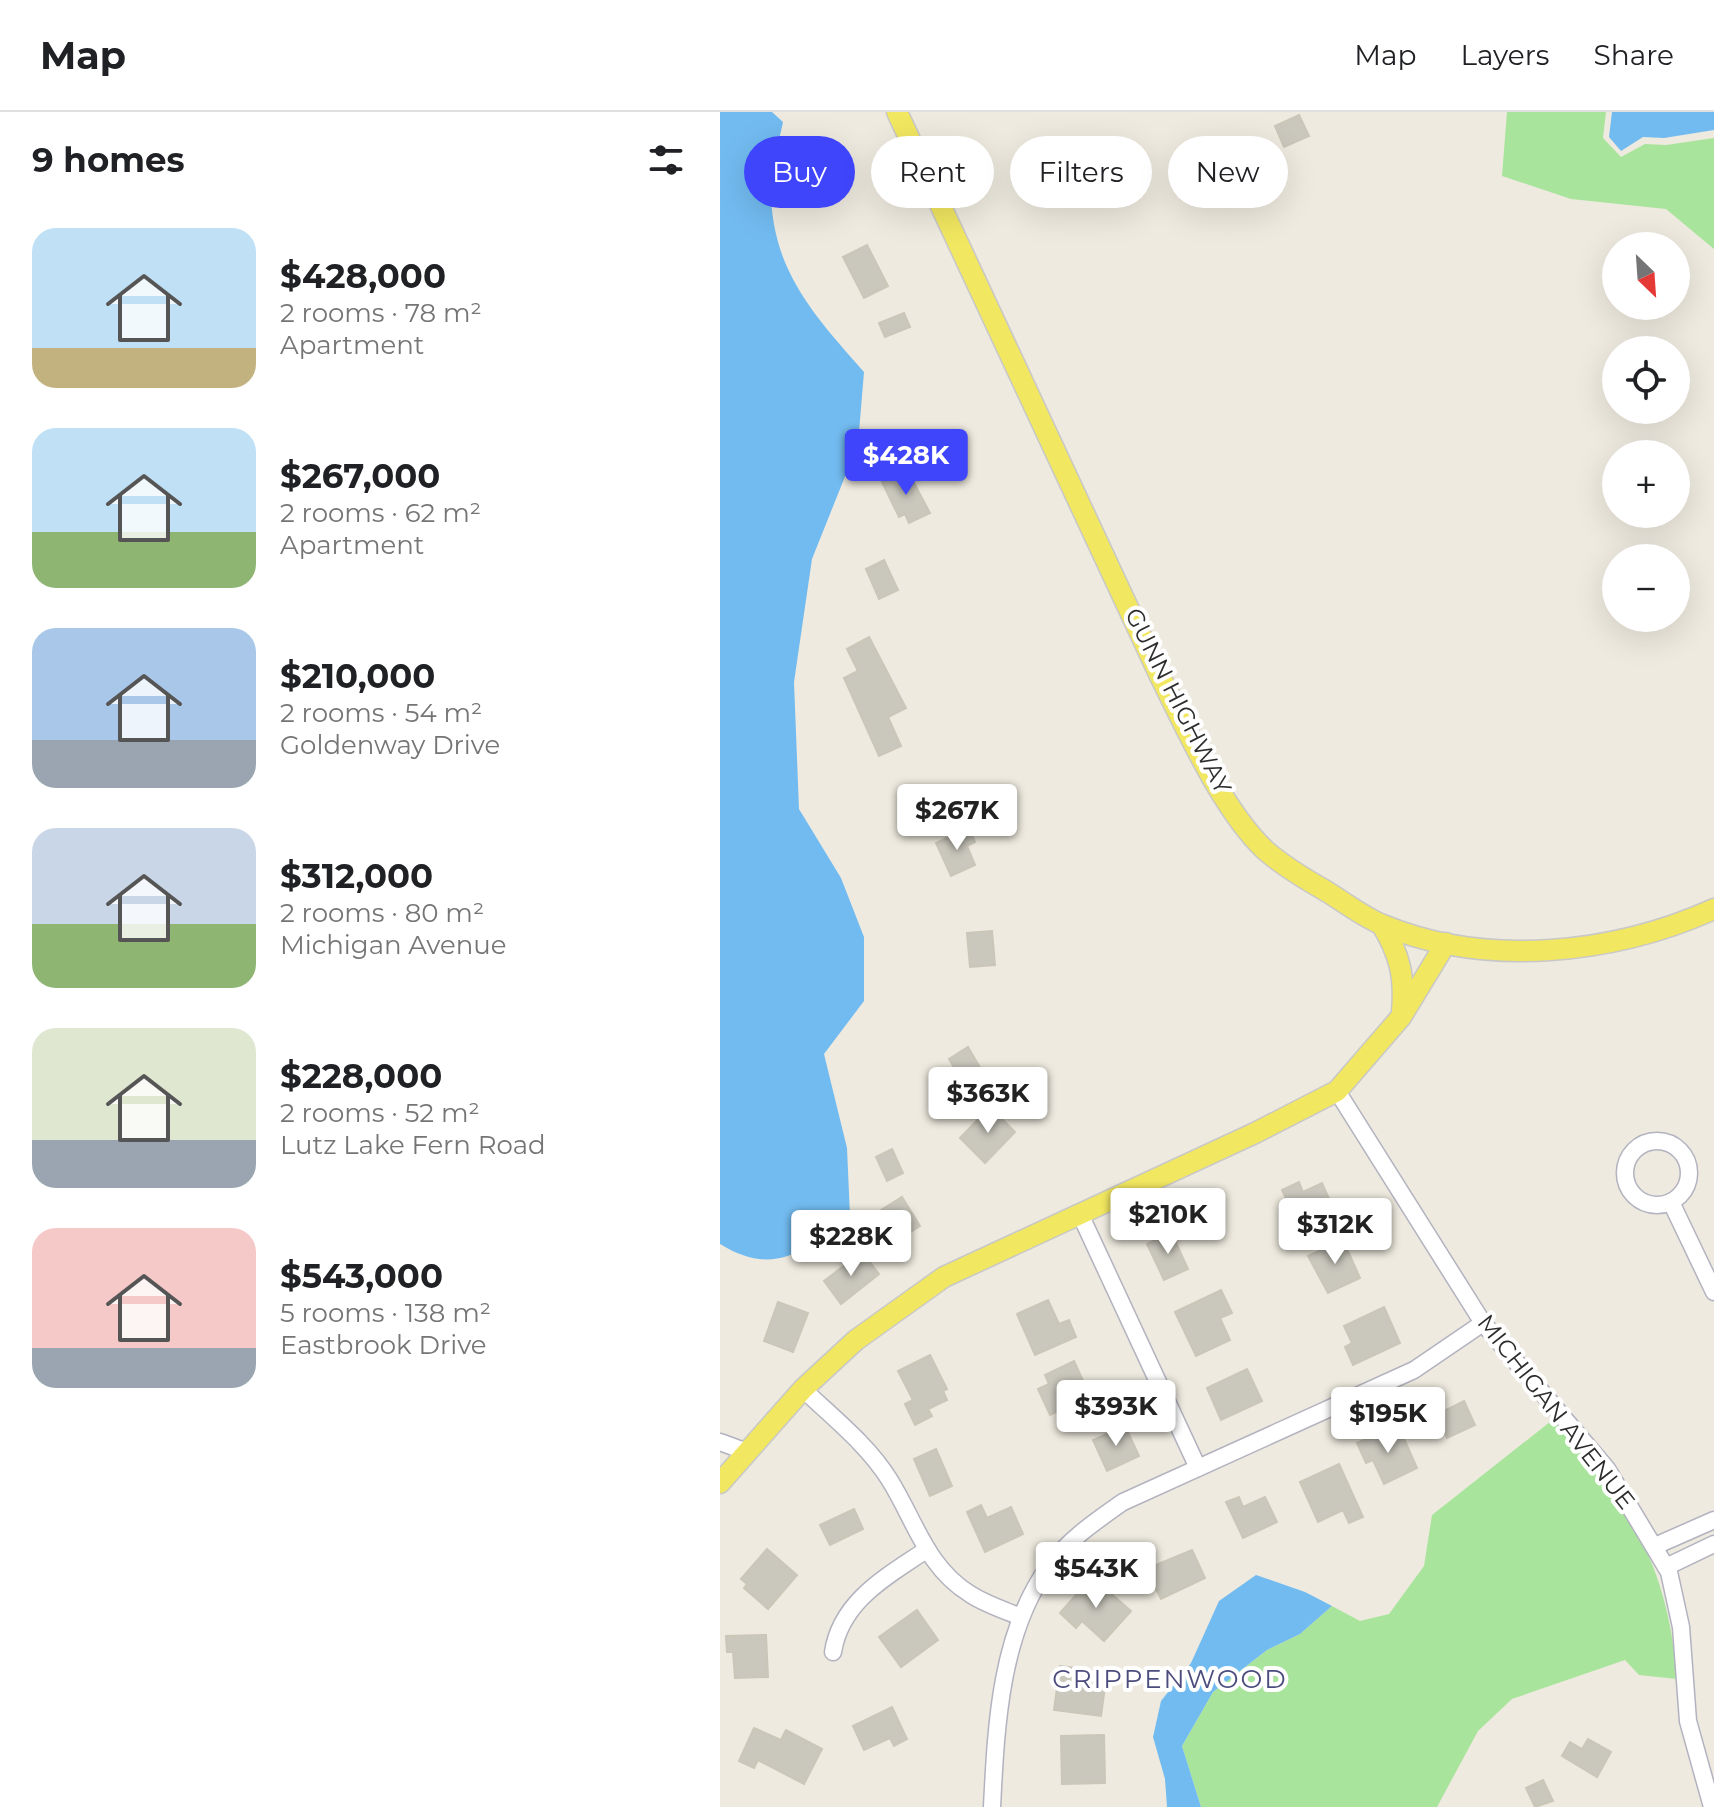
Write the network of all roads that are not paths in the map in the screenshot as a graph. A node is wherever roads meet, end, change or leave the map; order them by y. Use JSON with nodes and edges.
{"nodes":[{"id":1,"x":897,"y":112,"type":"edge"},
{"id":2,"x":1714,"y":909,"type":"edge"},
{"id":3,"x":1382,"y":925,"type":"junction"},
{"id":4,"x":1446,"y":943,"type":"junction"},
{"id":5,"x":1401,"y":1017,"type":"junction"},
{"id":6,"x":1337,"y":1091,"type":"junction"},
{"id":7,"x":1671,"y":1202,"type":"junction"},
{"id":8,"x":1080,"y":1214,"type":"junction"},
{"id":9,"x":1714,"y":1292,"type":"edge"},
{"id":10,"x":1483,"y":1323,"type":"junction"},
{"id":11,"x":803,"y":1389,"type":"junction"},
{"id":12,"x":720,"y":1442,"type":"edge"},
{"id":13,"x":747,"y":1452,"type":"junction"},
{"id":14,"x":1198,"y":1468,"type":"junction"},
{"id":15,"x":720,"y":1483,"type":"edge"},
{"id":16,"x":1714,"y":1520,"type":"edge"},
{"id":17,"x":1714,"y":1544,"type":"edge"},
{"id":18,"x":1655,"y":1546,"type":"junction"},
{"id":19,"x":926,"y":1550,"type":"junction"},
{"id":20,"x":1666,"y":1567,"type":"junction"},
{"id":21,"x":1021,"y":1617,"type":"junction"},
{"id":22,"x":833,"y":1652,"type":"dead end"},
{"id":23,"x":992,"y":1807,"type":"edge"},
{"id":24,"x":1712,"y":1807,"type":"edge"}],
"edges":[{"from":1,"to":3,"type":"main road","name":"GUNN HIGHWAY"},
{"from":2,"to":4,"type":"main road","name":"GUNN HIGHWAY"},
{"from":3,"to":4,"type":"main road","name":"GUNN HIGHWAY"},
{"from":3,"to":5,"type":"main road"},
{"from":4,"to":5,"type":"main road"},
{"from":5,"to":6,"type":"main road"},
{"from":6,"to":8,"type":"main road"},
{"from":6,"to":10,"type":"street","name":"MICHIGAN AVENUE"},
{"from":7,"to":7,"type":"street"},
{"from":7,"to":9,"type":"street"},
{"from":8,"to":11,"type":"main road"},
{"from":8,"to":14,"type":"street"},
{"from":10,"to":14,"type":"street"},
{"from":10,"to":18,"type":"street","name":"MICHIGAN AVENUE"},
{"from":11,"to":13,"type":"main road"},
{"from":11,"to":19,"type":"street"},
{"from":12,"to":13,"type":"street"},
{"from":13,"to":15,"type":"main road"},
{"from":14,"to":21,"type":"street"},
{"from":16,"to":18,"type":"street"},
{"from":17,"to":20,"type":"street"},
{"from":18,"to":20,"type":"street","name":"MICHIGAN AVENUE"},
{"from":19,"to":21,"type":"street"},
{"from":19,"to":22,"type":"street"},
{"from":20,"to":24,"type":"street","name":"MICHIGAN AVENUE"},
{"from":21,"to":23,"type":"street"}]}
